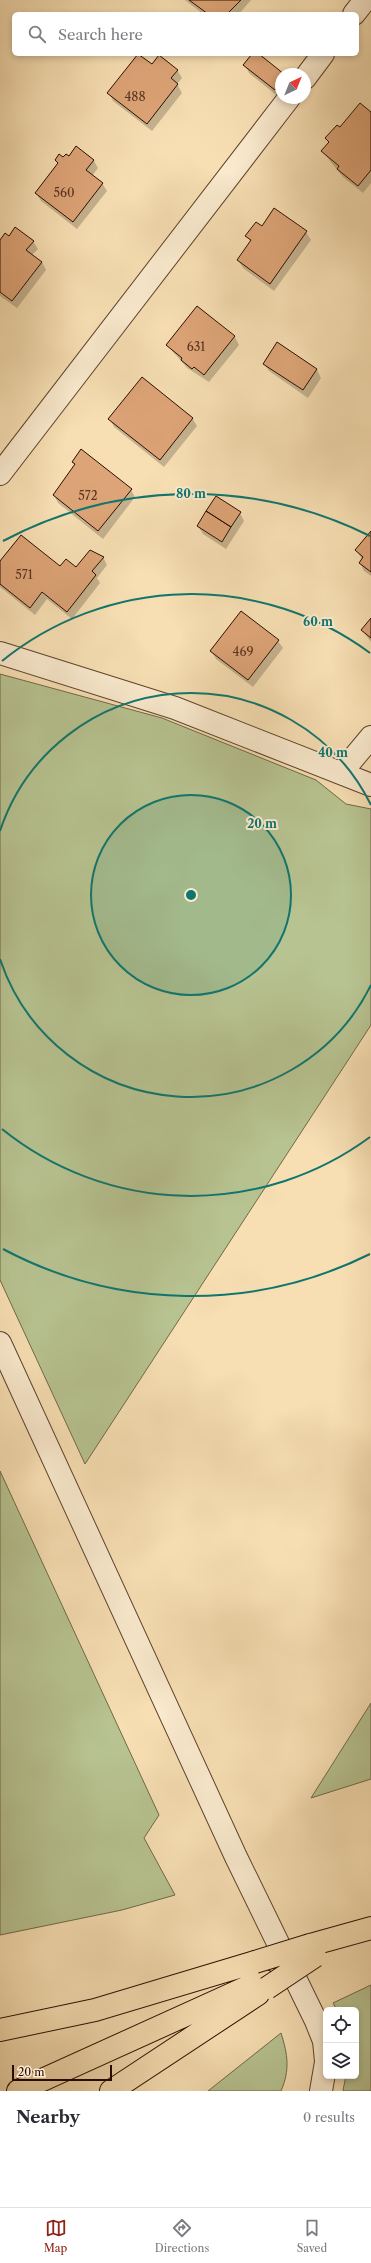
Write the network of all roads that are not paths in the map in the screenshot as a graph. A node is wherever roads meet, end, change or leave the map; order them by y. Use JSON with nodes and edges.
{"nodes":[{"id":1,"x":365,"y":0,"type":"edge"},
{"id":2,"x":356,"y":12,"type":"edge"},
{"id":3,"x":322,"y":56,"type":"edge"},
{"id":4,"x":311,"y":70,"type":"edge"},
{"id":5,"x":284,"y":104,"type":"edge"},
{"id":6,"x":0,"y":474,"type":"edge"},
{"id":7,"x":0,"y":653,"type":"edge"},
{"id":8,"x":371,"y":737,"type":"edge"},
{"id":9,"x":341,"y":773,"type":"junction"},
{"id":10,"x":371,"y":785,"type":"edge"},
{"id":11,"x":0,"y":1344,"type":"edge"},
{"id":12,"x":371,"y":1928,"type":"edge"},
{"id":13,"x":371,"y":1931,"type":"edge"},
{"id":14,"x":313,"y":1951,"type":"junction"},
{"id":15,"x":262,"y":1977,"type":"junction"},
{"id":16,"x":0,"y":2030,"type":"edge"},
{"id":17,"x":324,"y":2043,"type":"edge"},
{"id":18,"x":323,"y":2079,"type":"edge"},
{"id":19,"x":18,"y":2091,"type":"edge"},
{"id":20,"x":111,"y":2091,"type":"edge"},
{"id":21,"x":321,"y":2091,"type":"edge"}],
"edges":[{"from":1,"to":2,"type":"street"},
{"from":3,"to":4,"type":"street"},
{"from":5,"to":6,"type":"street"},
{"from":7,"to":9,"type":"street"},
{"from":8,"to":9,"type":"street"},
{"from":9,"to":10,"type":"street"},
{"from":11,"to":17,"type":"street"},
{"from":12,"to":14,"type":"highway"},
{"from":13,"to":14,"type":"highway"},
{"from":14,"to":15,"type":"highway","bridge":true},
{"from":15,"to":16,"type":"highway"},
{"from":15,"to":19,"type":"highway"},
{"from":15,"to":20,"type":"highway"},
{"from":18,"to":21,"type":"street"}]}
